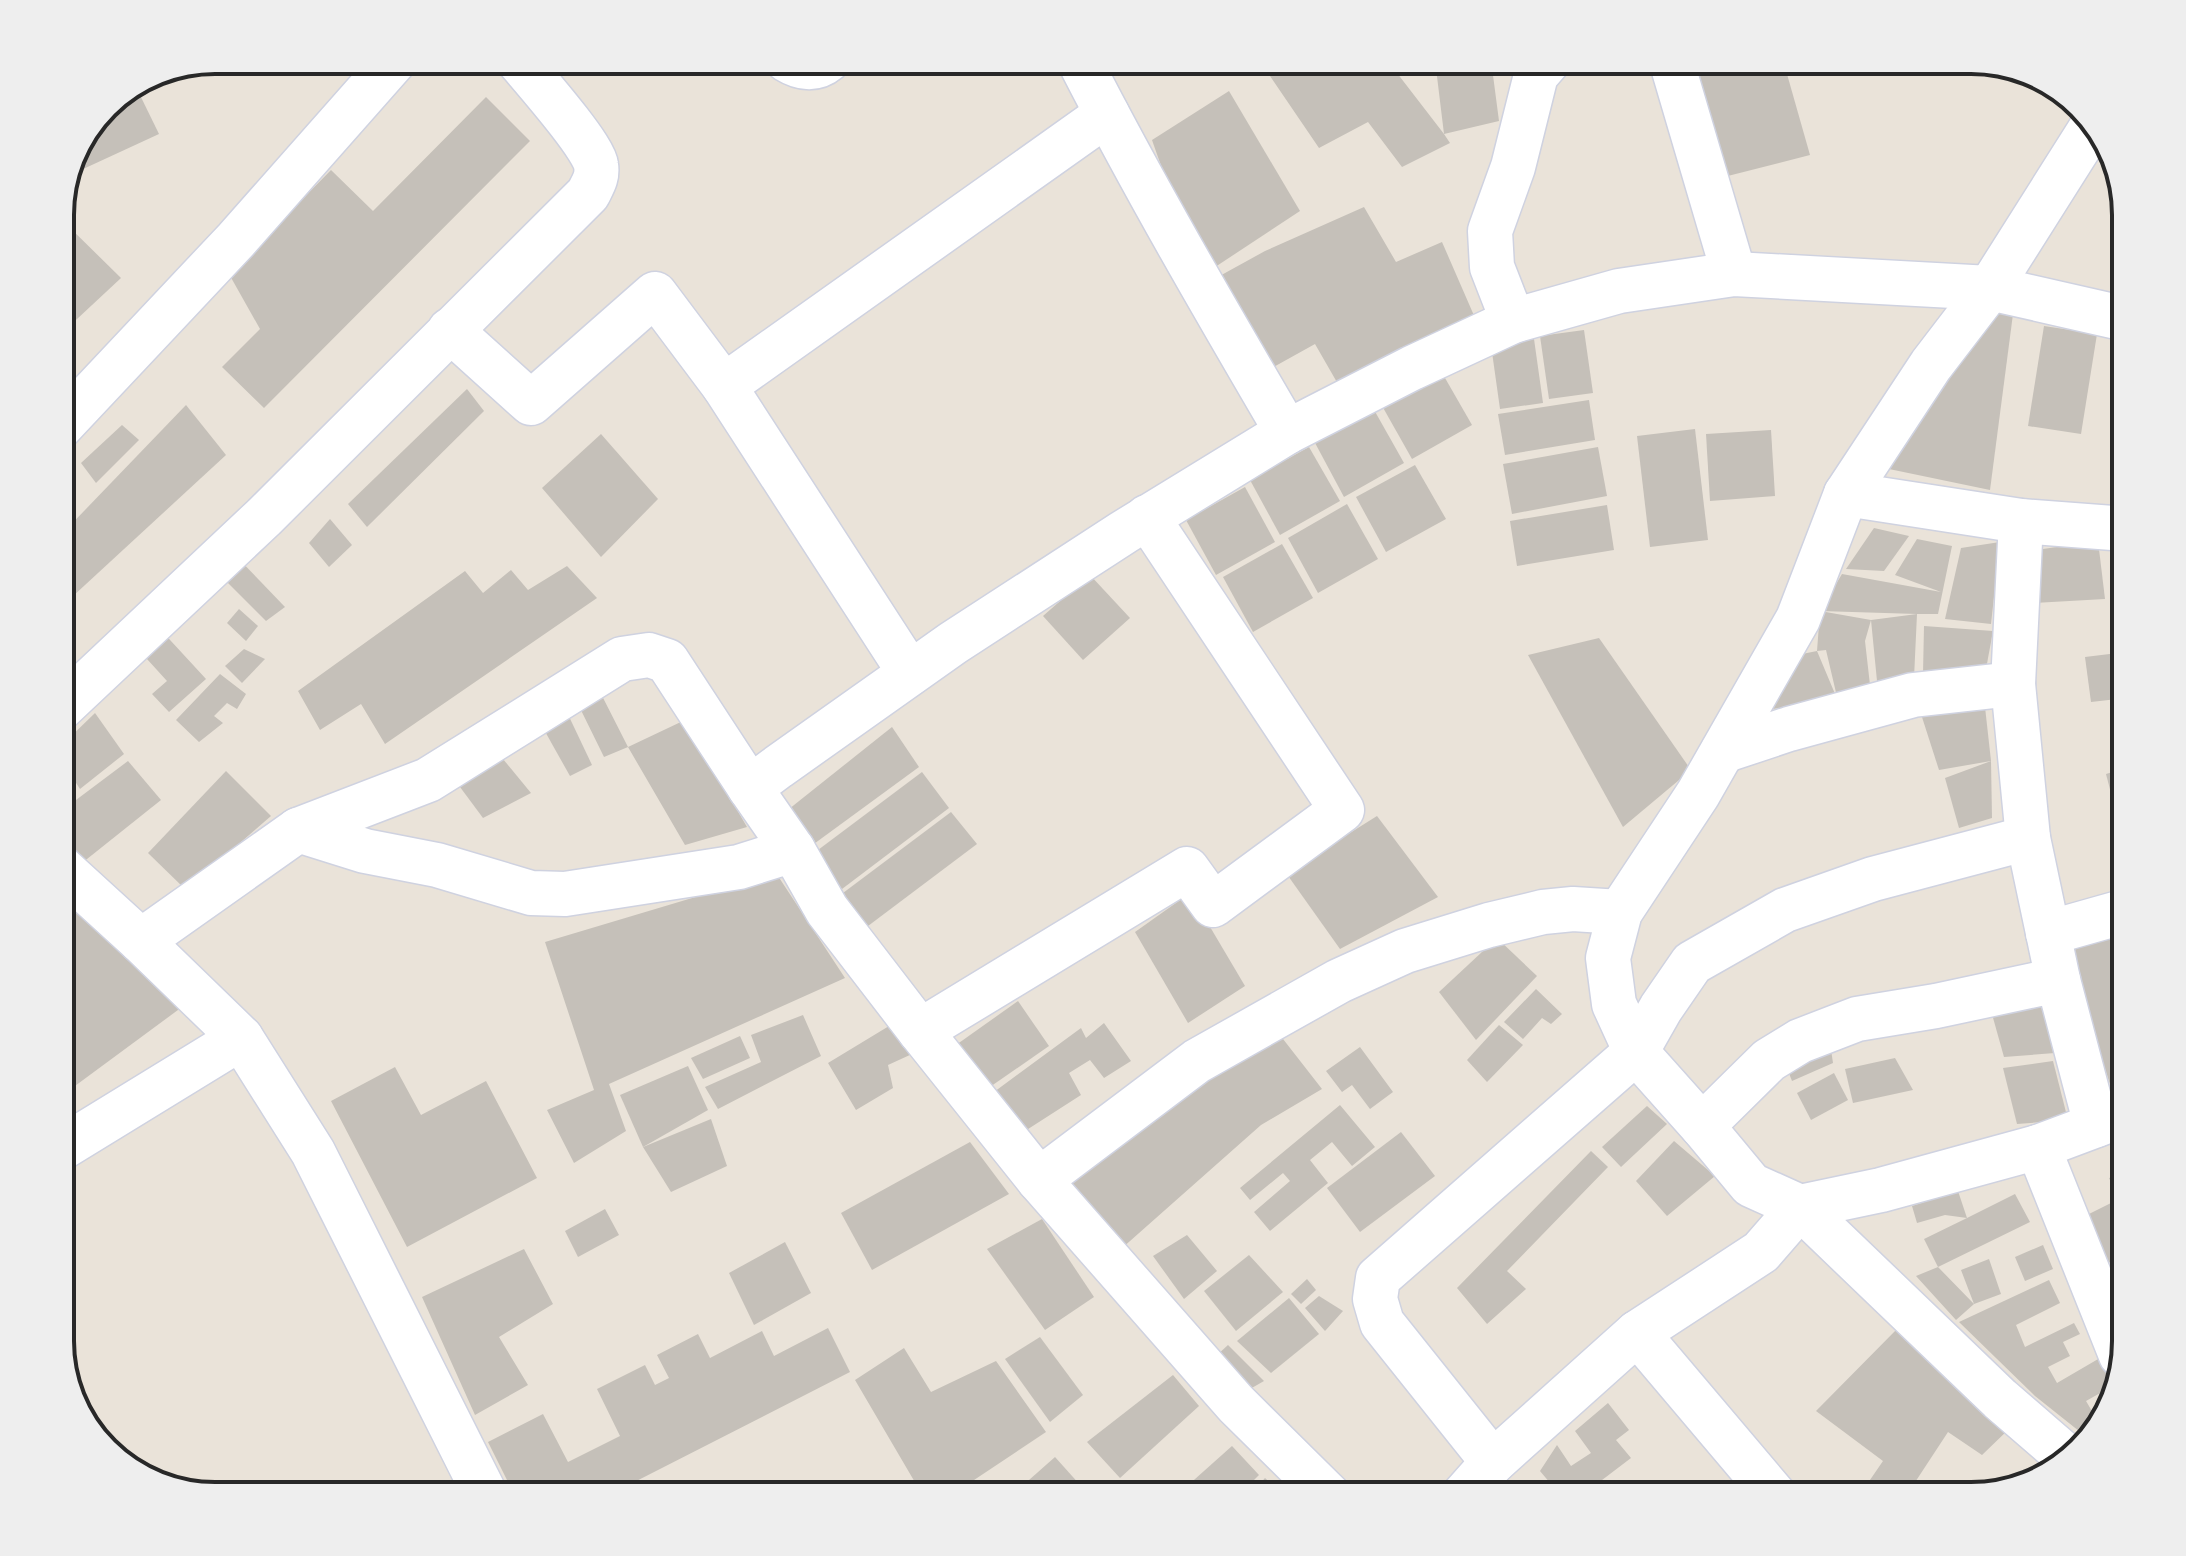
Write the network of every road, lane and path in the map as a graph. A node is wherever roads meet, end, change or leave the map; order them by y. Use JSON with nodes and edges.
{"nodes":[{"id":1,"x":383,"y":74,"type":"edge"},
{"id":2,"x":529,"y":74,"type":"edge"},
{"id":3,"x":1086,"y":74,"type":"edge"},
{"id":4,"x":1537,"y":74,"type":"edge"},
{"id":5,"x":1675,"y":74,"type":"edge"},
{"id":6,"x":1107,"y":114,"type":"junction"},
{"id":7,"x":2087,"y":135,"type":"edge"},
{"id":8,"x":1734,"y":274,"type":"junction"},
{"id":9,"x":1990,"y":288,"type":"junction"},
{"id":10,"x":2112,"y":316,"type":"edge"},
{"id":11,"x":1513,"y":321,"type":"junction"},
{"id":12,"x":450,"y":330,"type":"junction"},
{"id":13,"x":724,"y":386,"type":"junction"},
{"id":14,"x":74,"y":412,"type":"edge"},
{"id":15,"x":1287,"y":432,"type":"junction"},
{"id":16,"x":1846,"y":494,"type":"junction"},
{"id":17,"x":1147,"y":517,"type":"junction"},
{"id":18,"x":2021,"y":521,"type":"junction"},
{"id":19,"x":2112,"y":528,"type":"edge"},
{"id":20,"x":910,"y":673,"type":"junction"},
{"id":21,"x":2013,"y":684,"type":"junction"},
{"id":22,"x":74,"y":696,"type":"edge"},
{"id":23,"x":1723,"y":751,"type":"junction"},
{"id":24,"x":750,"y":788,"type":"junction"},
{"id":25,"x":298,"y":830,"type":"junction"},
{"id":26,"x":2028,"y":838,"type":"junction"},
{"id":27,"x":793,"y":850,"type":"junction"},
{"id":28,"x":74,"y":880,"type":"edge"},
{"id":29,"x":1620,"y":912,"type":"junction"},
{"id":30,"x":2112,"y":915,"type":"edge"},
{"id":31,"x":2048,"y":933,"type":"junction"},
{"id":32,"x":141,"y":941,"type":"junction"},
{"id":33,"x":2058,"y":980,"type":"junction"},
{"id":34,"x":920,"y":1031,"type":"junction"},
{"id":35,"x":241,"y":1038,"type":"junction"},
{"id":36,"x":1636,"y":1052,"type":"junction"},
{"id":37,"x":2111,"y":1120,"type":"edge"},
{"id":38,"x":1702,"y":1126,"type":"junction"},
{"id":39,"x":74,"y":1140,"type":"edge"},
{"id":40,"x":2038,"y":1147,"type":"junction"},
{"id":41,"x":1039,"y":1180,"type":"junction"},
{"id":42,"x":1800,"y":1207,"type":"junction"},
{"id":43,"x":2112,"y":1332,"type":"edge"},
{"id":44,"x":1637,"y":1333,"type":"junction"},
{"id":45,"x":2060,"y":1451,"type":"edge"},
{"id":46,"x":1493,"y":1462,"type":"junction"},
{"id":47,"x":479,"y":1482,"type":"edge"},
{"id":48,"x":1315,"y":1482,"type":"edge"},
{"id":49,"x":1475,"y":1482,"type":"edge"},
{"id":50,"x":1763,"y":1482,"type":"edge"}],
"edges":[{"from":1,"to":14,"type":"street"},
{"from":2,"to":12,"type":"street"},
{"from":3,"to":6,"type":"street"},
{"from":4,"to":11,"type":"street"},
{"from":5,"to":8,"type":"street"},
{"from":6,"to":13,"type":"street"},
{"from":6,"to":15,"type":"street"},
{"from":7,"to":9,"type":"street"},
{"from":8,"to":9,"type":"street"},
{"from":8,"to":11,"type":"street"},
{"from":9,"to":10,"type":"street"},
{"from":9,"to":16,"type":"street"},
{"from":11,"to":15,"type":"street"},
{"from":12,"to":13,"type":"street"},
{"from":12,"to":22,"type":"street"},
{"from":13,"to":20,"type":"street"},
{"from":15,"to":17,"type":"street"},
{"from":16,"to":18,"type":"street"},
{"from":16,"to":23,"type":"street"},
{"from":17,"to":20,"type":"street"},
{"from":17,"to":34,"type":"street"},
{"from":18,"to":19,"type":"street"},
{"from":18,"to":21,"type":"street"},
{"from":20,"to":24,"type":"street"},
{"from":21,"to":23,"type":"street"},
{"from":21,"to":26,"type":"street"},
{"from":23,"to":29,"type":"street"},
{"from":24,"to":25,"type":"street"},
{"from":24,"to":27,"type":"street"},
{"from":25,"to":27,"type":"street"},
{"from":25,"to":32,"type":"street"},
{"from":26,"to":31,"type":"street"},
{"from":26,"to":36,"type":"street"},
{"from":27,"to":34,"type":"street"},
{"from":28,"to":32,"type":"street"},
{"from":29,"to":36,"type":"street"},
{"from":29,"to":41,"type":"street"},
{"from":30,"to":31,"type":"street"},
{"from":31,"to":33,"type":"street"},
{"from":32,"to":35,"type":"street"},
{"from":33,"to":37,"type":"street"},
{"from":33,"to":38,"type":"street"},
{"from":34,"to":41,"type":"street"},
{"from":35,"to":39,"type":"street"},
{"from":35,"to":47,"type":"street"},
{"from":36,"to":38,"type":"street"},
{"from":36,"to":46,"type":"street"},
{"from":37,"to":40,"type":"street"},
{"from":38,"to":42,"type":"street"},
{"from":40,"to":42,"type":"street"},
{"from":40,"to":43,"type":"street"},
{"from":41,"to":48,"type":"street"},
{"from":42,"to":44,"type":"street"},
{"from":42,"to":45,"type":"street"},
{"from":44,"to":46,"type":"street"},
{"from":44,"to":50,"type":"street"},
{"from":46,"to":49,"type":"street"}]}
